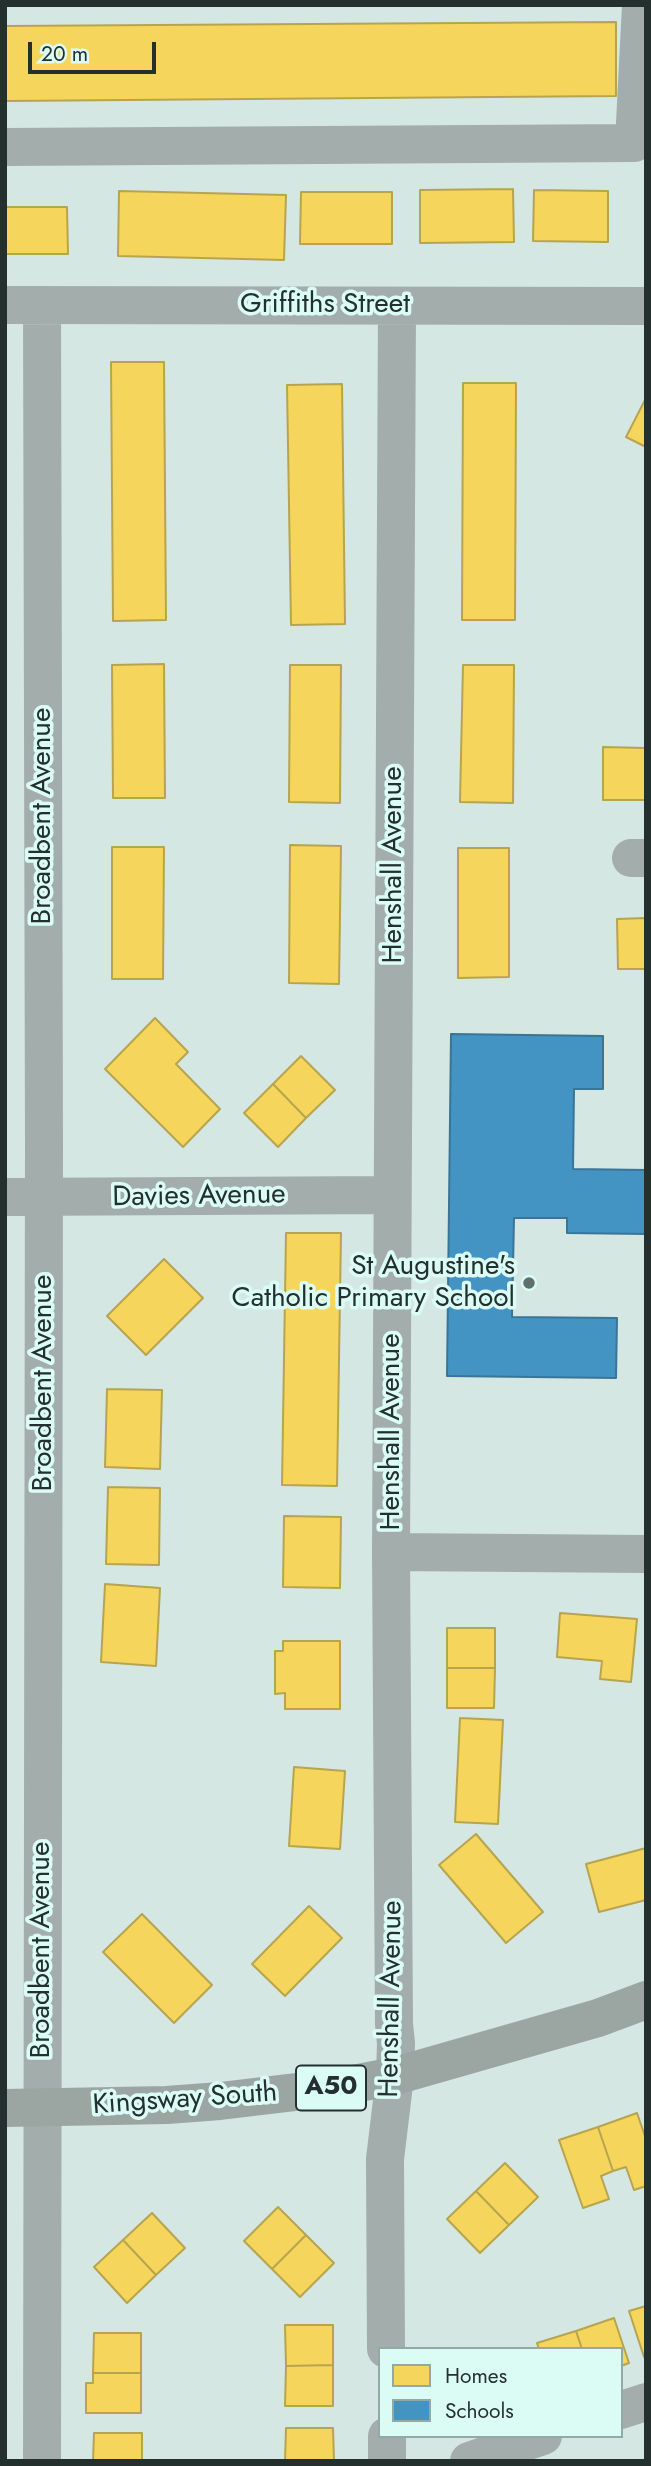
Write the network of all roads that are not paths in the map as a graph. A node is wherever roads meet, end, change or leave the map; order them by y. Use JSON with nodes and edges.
{"nodes":[{"id":1,"x":641,"y":5,"type":"edge"},
{"id":2,"x":5,"y":147,"type":"edge"},
{"id":3,"x":24,"y":305,"type":"edge"},
{"id":4,"x":397,"y":306,"type":"junction"},
{"id":5,"x":646,"y":306,"type":"edge"},
{"id":6,"x":392,"y":1195,"type":"junction"},
{"id":7,"x":5,"y":1197,"type":"edge"},
{"id":8,"x":44,"y":1197,"type":"junction"},
{"id":9,"x":391,"y":1552,"type":"junction"},
{"id":10,"x":646,"y":1554,"type":"edge"},
{"id":11,"x":646,"y":2000,"type":"edge"},
{"id":12,"x":395,"y":2076,"type":"junction"},
{"id":13,"x":23,"y":2108,"type":"edge"},
{"id":14,"x":386,"y":2347,"type":"edge"},
{"id":15,"x":646,"y":2402,"type":"edge"},
{"id":16,"x":623,"y":2409,"type":"edge"},
{"id":17,"x":387,"y":2438,"type":"edge"},
{"id":18,"x":536,"y":2438,"type":"edge"},
{"id":19,"x":41,"y":2461,"type":"edge"},
{"id":20,"x":387,"y":2461,"type":"edge"},
{"id":21,"x":469,"y":2461,"type":"edge"}],
"edges":[{"from":1,"to":2,"type":"street"},
{"from":3,"to":4,"type":"street","name":"Griffiths Street"},
{"from":3,"to":8,"type":"street","name":"Broadbent Avenue"},
{"from":4,"to":5,"type":"street","name":"Griffiths Street"},
{"from":4,"to":6,"type":"street","name":"Henshall Avenue"},
{"from":6,"to":8,"type":"street","name":"Davies Avenue"},
{"from":6,"to":9,"type":"street","name":"Henshall Avenue"},
{"from":7,"to":8,"type":"street","name":"Davies Avenue"},
{"from":8,"to":13,"type":"street","name":"Broadbent Avenue"},
{"from":9,"to":10,"type":"street"},
{"from":9,"to":12,"type":"street","name":"Henshall Avenue"},
{"from":11,"to":12,"type":"main road","name":"Kingsway South","number":"A50"},
{"from":12,"to":13,"type":"main road","name":"Kingsway South","number":"A50"},
{"from":12,"to":14,"type":"street","name":"Henshall Avenue"},
{"from":13,"to":19,"type":"street","name":"Broadbent Avenue"},
{"from":15,"to":16,"type":"street"},
{"from":17,"to":20,"type":"street"},
{"from":18,"to":21,"type":"street"}]}
